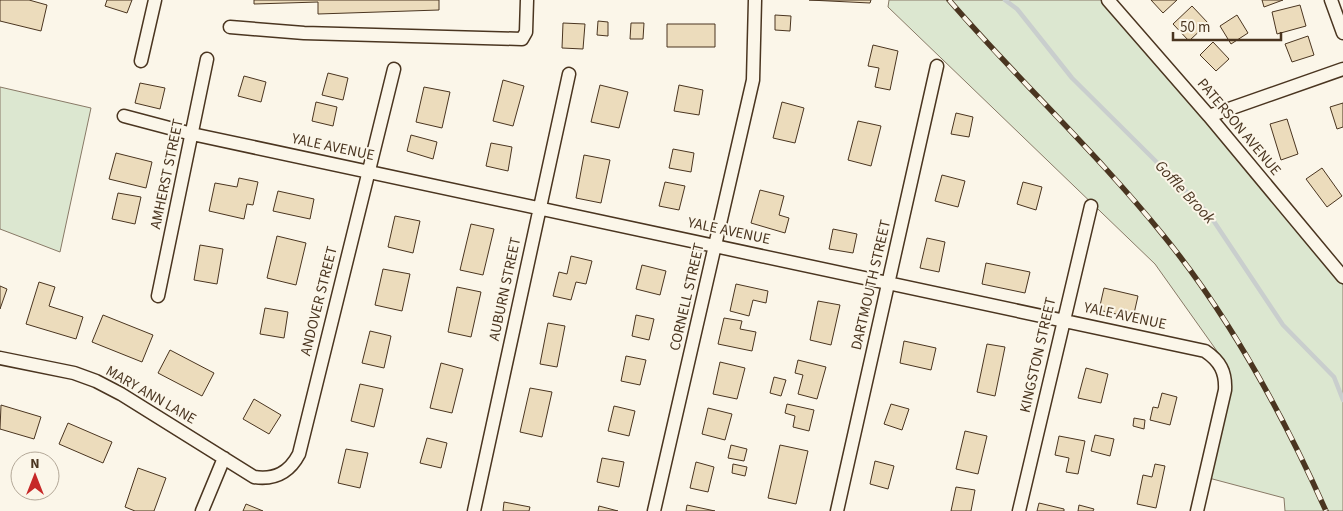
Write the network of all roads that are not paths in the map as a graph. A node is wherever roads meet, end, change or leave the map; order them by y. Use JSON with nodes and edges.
{"nodes":[{"id":1,"x":154,"y":0,"type":"edge"},
{"id":2,"x":527,"y":0,"type":"edge"},
{"id":3,"x":755,"y":0,"type":"edge"},
{"id":4,"x":1108,"y":0,"type":"edge"},
{"id":5,"x":1331,"y":0,"type":"edge"},
{"id":6,"x":230,"y":27,"type":"dead end"},
{"id":7,"x":1343,"y":33,"type":"edge"},
{"id":8,"x":207,"y":59,"type":"dead end"},
{"id":9,"x":141,"y":61,"type":"dead end"},
{"id":10,"x":937,"y":66,"type":"dead end"},
{"id":11,"x":394,"y":69,"type":"dead end"},
{"id":12,"x":1343,"y":69,"type":"edge"},
{"id":13,"x":569,"y":74,"type":"dead end"},
{"id":14,"x":124,"y":116,"type":"dead end"},
{"id":15,"x":1209,"y":116,"type":"junction"},
{"id":16,"x":192,"y":134,"type":"junction"},
{"id":17,"x":368,"y":171,"type":"junction"},
{"id":18,"x":1091,"y":206,"type":"dead end"},
{"id":19,"x":540,"y":208,"type":"junction"},
{"id":20,"x":715,"y":245,"type":"junction"},
{"id":21,"x":1343,"y":277,"type":"edge"},
{"id":22,"x":888,"y":282,"type":"junction"},
{"id":23,"x":158,"y":296,"type":"dead end"},
{"id":24,"x":1063,"y":319,"type":"junction"},
{"id":25,"x":0,"y":358,"type":"edge"},
{"id":26,"x":224,"y":458,"type":"junction"},
{"id":27,"x":202,"y":511,"type":"edge"},
{"id":28,"x":474,"y":511,"type":"edge"},
{"id":29,"x":654,"y":511,"type":"edge"},
{"id":30,"x":837,"y":511,"type":"edge"},
{"id":31,"x":1019,"y":511,"type":"edge"},
{"id":32,"x":1197,"y":511,"type":"edge"}],
"edges":[{"from":1,"to":9,"type":"street"},
{"from":2,"to":6,"type":"street"},
{"from":3,"to":20,"type":"street","name":"CORNELL STREET"},
{"from":4,"to":15,"type":"street","name":"PATERSON AVENUE"},
{"from":5,"to":7,"type":"street"},
{"from":8,"to":16,"type":"street","name":"AMHERST STREET"},
{"from":10,"to":22,"type":"street","name":"DARTMOUTH STREET"},
{"from":11,"to":17,"type":"street","name":"ANDOVER STREET"},
{"from":12,"to":15,"type":"street"},
{"from":13,"to":19,"type":"street","name":"AUBURN STREET"},
{"from":14,"to":16,"type":"street","name":"YALE AVENUE"},
{"from":15,"to":21,"type":"street","name":"PATERSON AVENUE"},
{"from":16,"to":17,"type":"street","name":"YALE AVENUE"},
{"from":16,"to":23,"type":"street","name":"AMHERST STREET"},
{"from":17,"to":19,"type":"street","name":"YALE AVENUE"},
{"from":17,"to":26,"type":"street","name":"ANDOVER STREET"},
{"from":18,"to":24,"type":"street","name":"KINGSTON STREET"},
{"from":19,"to":20,"type":"street","name":"YALE AVENUE"},
{"from":19,"to":28,"type":"street","name":"AUBURN STREET"},
{"from":20,"to":22,"type":"street","name":"YALE AVENUE"},
{"from":20,"to":29,"type":"street","name":"CORNELL STREET"},
{"from":22,"to":24,"type":"street","name":"YALE AVENUE"},
{"from":22,"to":30,"type":"street","name":"DARTMOUTH STREET"},
{"from":24,"to":31,"type":"street","name":"KINGSTON STREET"},
{"from":24,"to":32,"type":"street","name":"YALE AVENUE"},
{"from":25,"to":26,"type":"street","name":"MARY ANN LANE"},
{"from":26,"to":27,"type":"street"}]}
